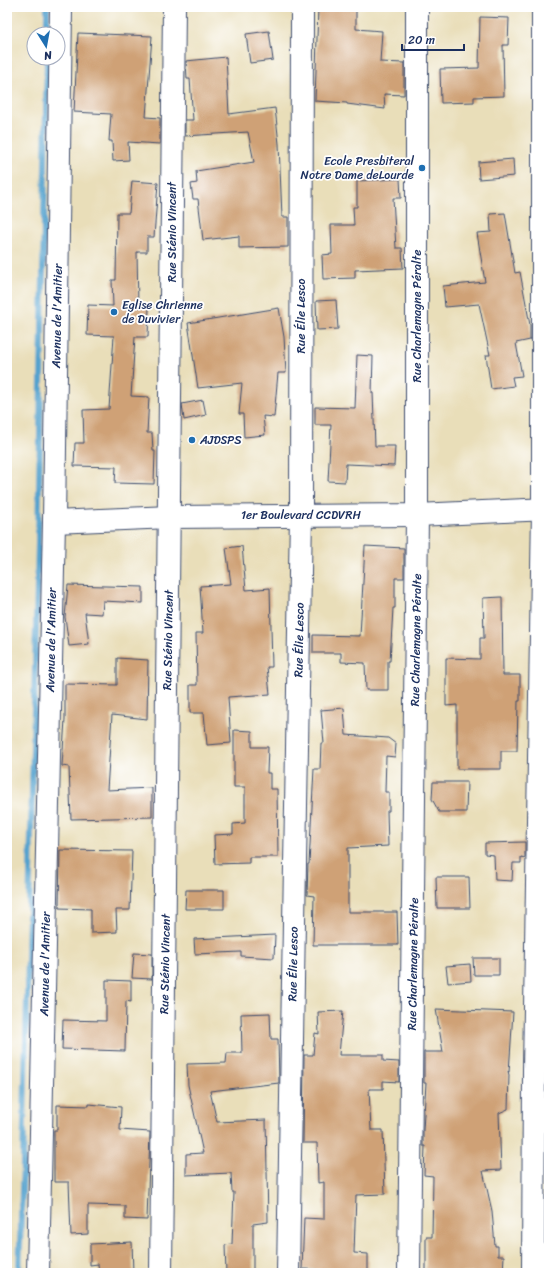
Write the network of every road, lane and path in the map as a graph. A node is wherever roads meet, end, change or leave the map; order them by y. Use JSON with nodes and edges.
{"nodes":[{"id":1,"x":61,"y":7,"type":"edge"},
{"id":2,"x":174,"y":7,"type":"edge"},
{"id":3,"x":302,"y":7,"type":"edge"},
{"id":4,"x":417,"y":7,"type":"edge"},
{"id":5,"x":543,"y":7,"type":"edge"},
{"id":6,"x":546,"y":509,"type":"edge"},
{"id":7,"x":301,"y":514,"type":"junction"},
{"id":8,"x":417,"y":515,"type":"junction"},
{"id":9,"x":170,"y":517,"type":"junction"},
{"id":10,"x":54,"y":522,"type":"junction"},
{"id":11,"x":38,"y":1273,"type":"edge"},
{"id":12,"x":161,"y":1273,"type":"edge"},
{"id":13,"x":288,"y":1273,"type":"edge"},
{"id":14,"x":409,"y":1273,"type":"edge"},
{"id":15,"x":533,"y":1273,"type":"edge"}],
"edges":[{"from":1,"to":10,"type":"street","name":"Avenue de l'Amitier"},
{"from":2,"to":9,"type":"street","name":"Rue Sténio Vincent"},
{"from":3,"to":7,"type":"street","name":"Rue Élie Lesco"},
{"from":4,"to":8,"type":"street","name":"Rue Charlemagne Péralte"},
{"from":5,"to":6,"type":"street"},
{"from":6,"to":8,"type":"street","name":"1er Boulevard CCDVRH"},
{"from":6,"to":15,"type":"street"},
{"from":7,"to":8,"type":"street","name":"1er Boulevard CCDVRH"},
{"from":7,"to":9,"type":"street","name":"1er Boulevard CCDVRH"},
{"from":7,"to":13,"type":"street","name":"Rue Élie Lesco"},
{"from":8,"to":14,"type":"street","name":"Rue Charlemagne Péralte"},
{"from":9,"to":10,"type":"street","name":"1er Boulevard CCDVRH"},
{"from":9,"to":12,"type":"street","name":"Rue Sténio Vincent"},
{"from":10,"to":11,"type":"street","name":"Avenue de l'Amitier"}]}
